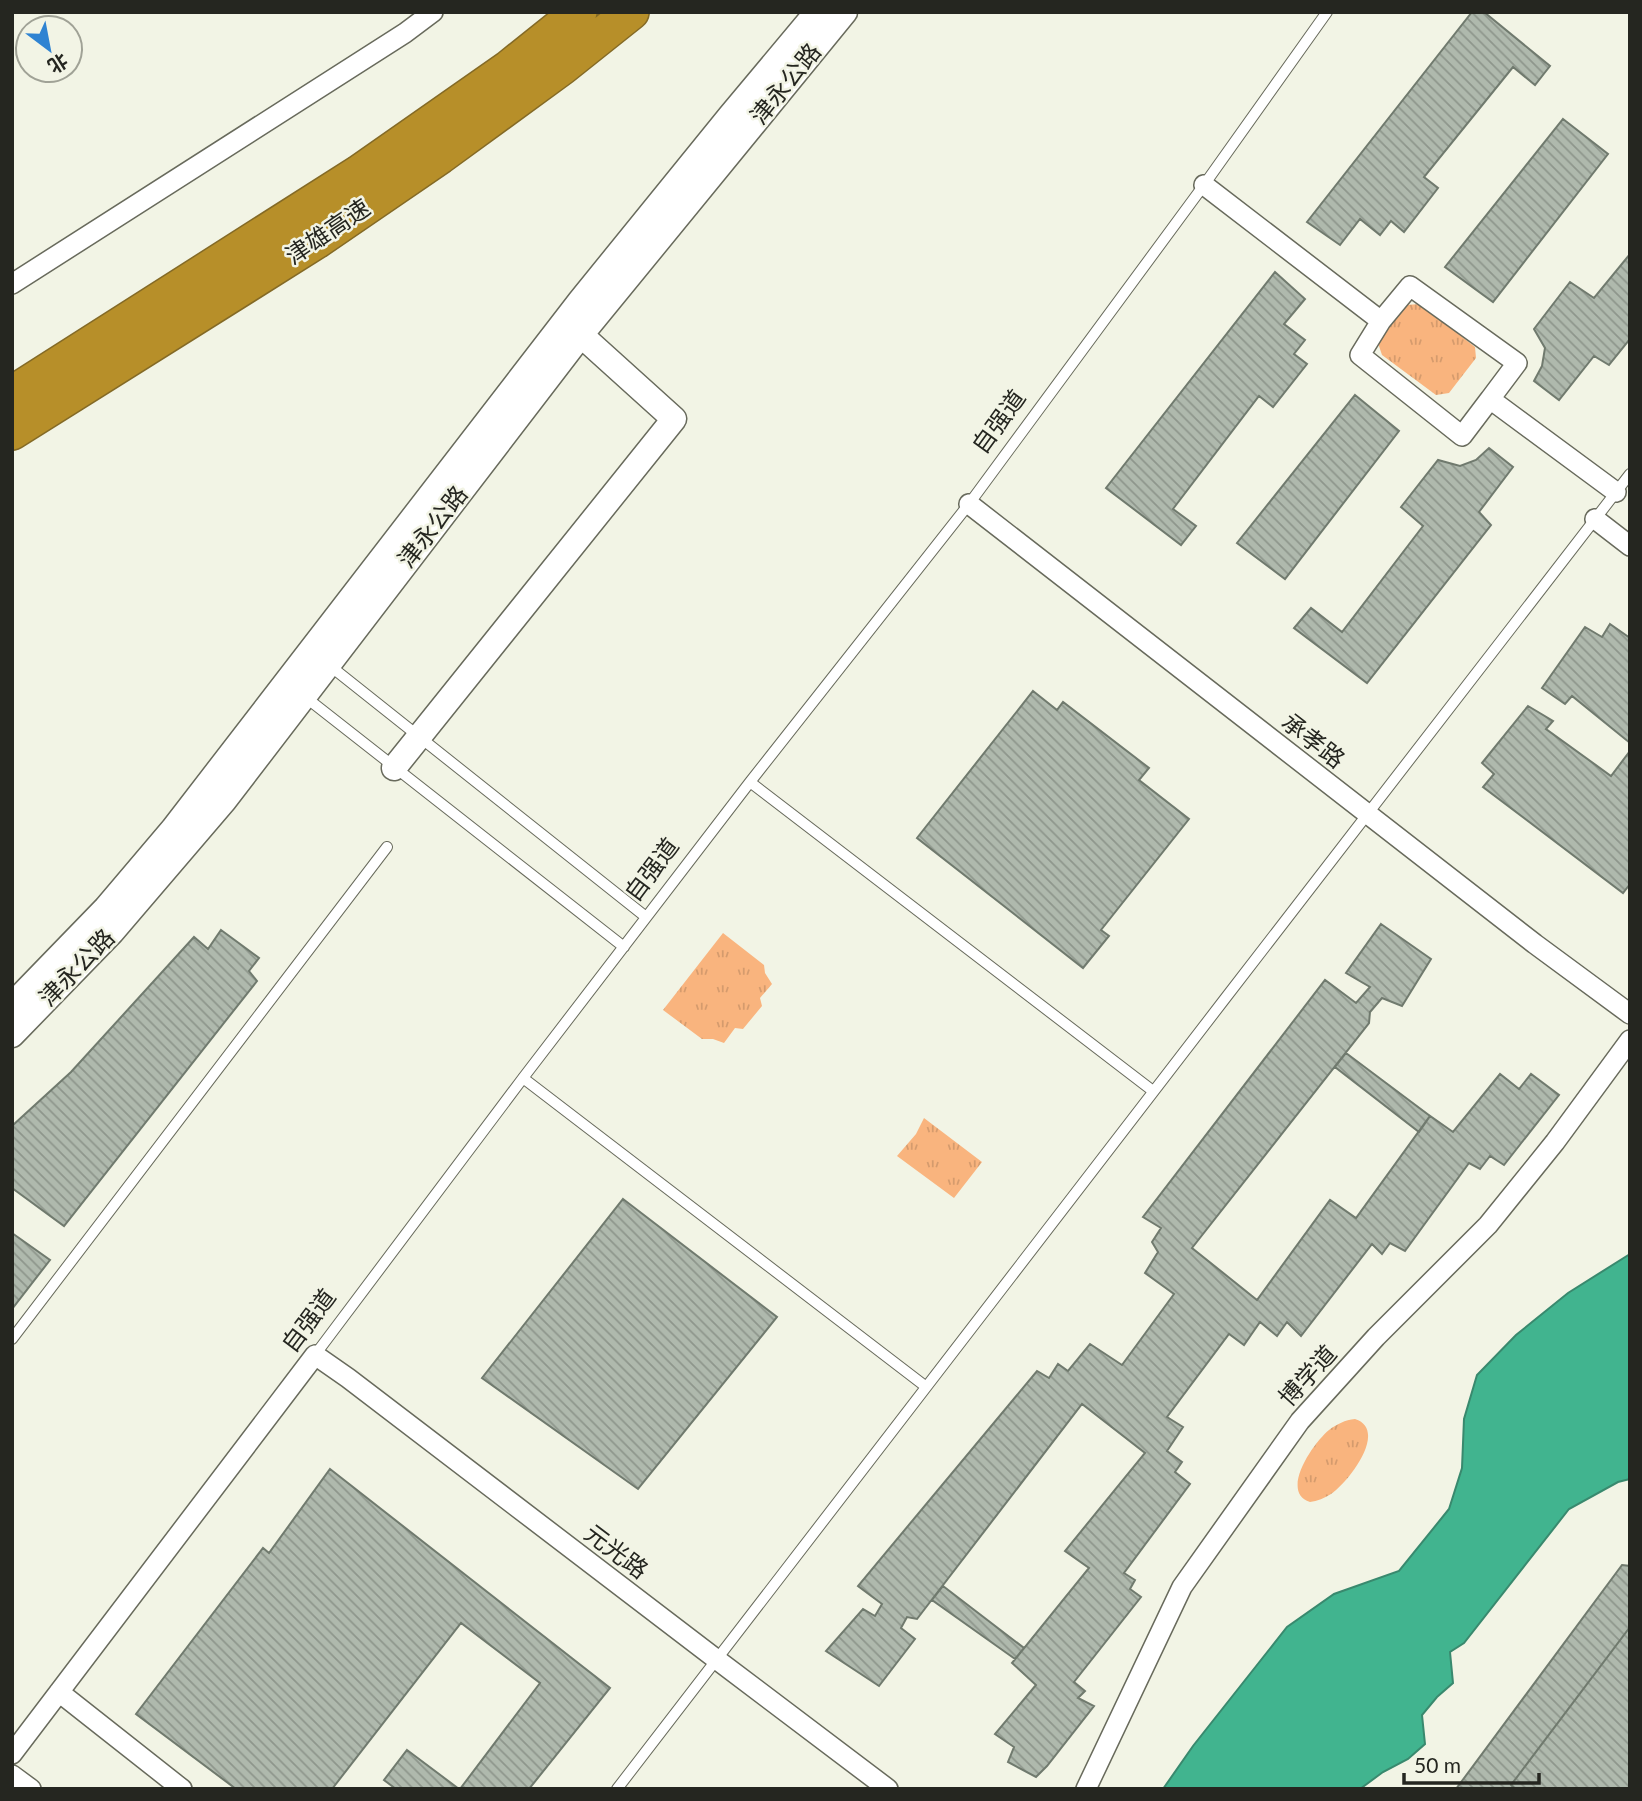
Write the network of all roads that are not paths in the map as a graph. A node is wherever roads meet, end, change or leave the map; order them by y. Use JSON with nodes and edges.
{"nodes":[{"id":1,"x":433,"y":12,"type":"edge"},
{"id":2,"x":579,"y":12,"type":"edge"},
{"id":3,"x":631,"y":12,"type":"edge"},
{"id":4,"x":817,"y":12,"type":"edge"},
{"id":5,"x":845,"y":12,"type":"edge"},
{"id":6,"x":1327,"y":12,"type":"edge"},
{"id":7,"x":1204,"y":185,"type":"junction"},
{"id":8,"x":12,"y":284,"type":"edge"},
{"id":9,"x":1381,"y":321,"type":"junction"},
{"id":10,"x":582,"y":335,"type":"junction"},
{"id":11,"x":12,"y":394,"type":"edge"},
{"id":12,"x":1490,"y":399,"type":"junction"},
{"id":13,"x":12,"y":432,"type":"edge"},
{"id":14,"x":1630,"y":474,"type":"edge"},
{"id":15,"x":1616,"y":492,"type":"junction"},
{"id":16,"x":969,"y":504,"type":"junction"},
{"id":17,"x":1595,"y":519,"type":"junction"},
{"id":18,"x":1630,"y":546,"type":"edge"},
{"id":19,"x":320,"y":657,"type":"junction"},
{"id":20,"x":295,"y":690,"type":"junction"},
{"id":21,"x":419,"y":737,"type":"junction"},
{"id":22,"x":394,"y":768,"type":"junction"},
{"id":23,"x":750,"y":782,"type":"junction"},
{"id":24,"x":1368,"y":815,"type":"junction"},
{"id":25,"x":387,"y":847,"type":"dead end"},
{"id":26,"x":646,"y":918,"type":"junction"},
{"id":27,"x":624,"y":947,"type":"junction"},
{"id":28,"x":12,"y":1005,"type":"edge"},
{"id":29,"x":1630,"y":1014,"type":"edge"},
{"id":30,"x":12,"y":1035,"type":"edge"},
{"id":31,"x":1630,"y":1040,"type":"edge"},
{"id":32,"x":523,"y":1078,"type":"junction"},
{"id":33,"x":1153,"y":1091,"type":"junction"},
{"id":34,"x":12,"y":1339,"type":"edge"},
{"id":35,"x":314,"y":1355,"type":"junction"},
{"id":36,"x":926,"y":1386,"type":"junction"},
{"id":37,"x":716,"y":1659,"type":"junction"},
{"id":38,"x":59,"y":1692,"type":"junction"},
{"id":39,"x":12,"y":1754,"type":"edge"},
{"id":40,"x":12,"y":1775,"type":"edge"},
{"id":41,"x":31,"y":1789,"type":"edge"},
{"id":42,"x":182,"y":1789,"type":"edge"},
{"id":43,"x":617,"y":1789,"type":"edge"},
{"id":44,"x":888,"y":1789,"type":"edge"},
{"id":45,"x":1086,"y":1789,"type":"edge"}],
"edges":[{"from":1,"to":8,"type":"street"},
{"from":2,"to":11,"type":"highway","name":"津雄高速"},
{"from":3,"to":13,"type":"highway","name":"津雄高速"},
{"from":4,"to":19,"type":"street","name":"津永公路"},
{"from":5,"to":10,"type":"street","name":"津永公路"},
{"from":6,"to":7,"type":"lane","name":"自强道"},
{"from":7,"to":9,"type":"street"},
{"from":7,"to":16,"type":"lane","name":"自强道"},
{"from":9,"to":12,"type":"street"},
{"from":9,"to":12,"type":"street"},
{"from":10,"to":19,"type":"street","name":"津永公路"},
{"from":10,"to":21,"type":"street"},
{"from":12,"to":15,"type":"street"},
{"from":14,"to":15,"type":"lane"},
{"from":15,"to":17,"type":"lane"},
{"from":16,"to":23,"type":"lane","name":"自强道"},
{"from":16,"to":24,"type":"street","name":"承孝路"},
{"from":17,"to":18,"type":"street"},
{"from":17,"to":24,"type":"lane"},
{"from":19,"to":20,"type":"street","name":"津永公路"},
{"from":19,"to":21,"type":"lane"},
{"from":20,"to":22,"type":"lane"},
{"from":20,"to":28,"type":"street","name":"津永公路"},
{"from":20,"to":30,"type":"street","name":"津永公路"},
{"from":21,"to":22,"type":"street"},
{"from":21,"to":26,"type":"lane"},
{"from":22,"to":27,"type":"lane"},
{"from":23,"to":26,"type":"lane","name":"自强道"},
{"from":23,"to":33,"type":"lane"},
{"from":24,"to":29,"type":"street","name":"承孝路"},
{"from":24,"to":33,"type":"lane"},
{"from":25,"to":34,"type":"lane"},
{"from":26,"to":27,"type":"lane","name":"自强道"},
{"from":27,"to":32,"type":"lane","name":"自强道"},
{"from":31,"to":45,"type":"street","name":"博学道"},
{"from":32,"to":35,"type":"lane","name":"自强道"},
{"from":32,"to":36,"type":"lane"},
{"from":33,"to":36,"type":"lane"},
{"from":35,"to":37,"type":"street","name":"元光路"},
{"from":35,"to":38,"type":"street","name":"自强道"},
{"from":36,"to":37,"type":"lane"},
{"from":37,"to":43,"type":"lane"},
{"from":37,"to":44,"type":"street","name":"元光路"},
{"from":38,"to":39,"type":"street","name":"自强道"},
{"from":38,"to":42,"type":"street"},
{"from":40,"to":41,"type":"street"}]}
